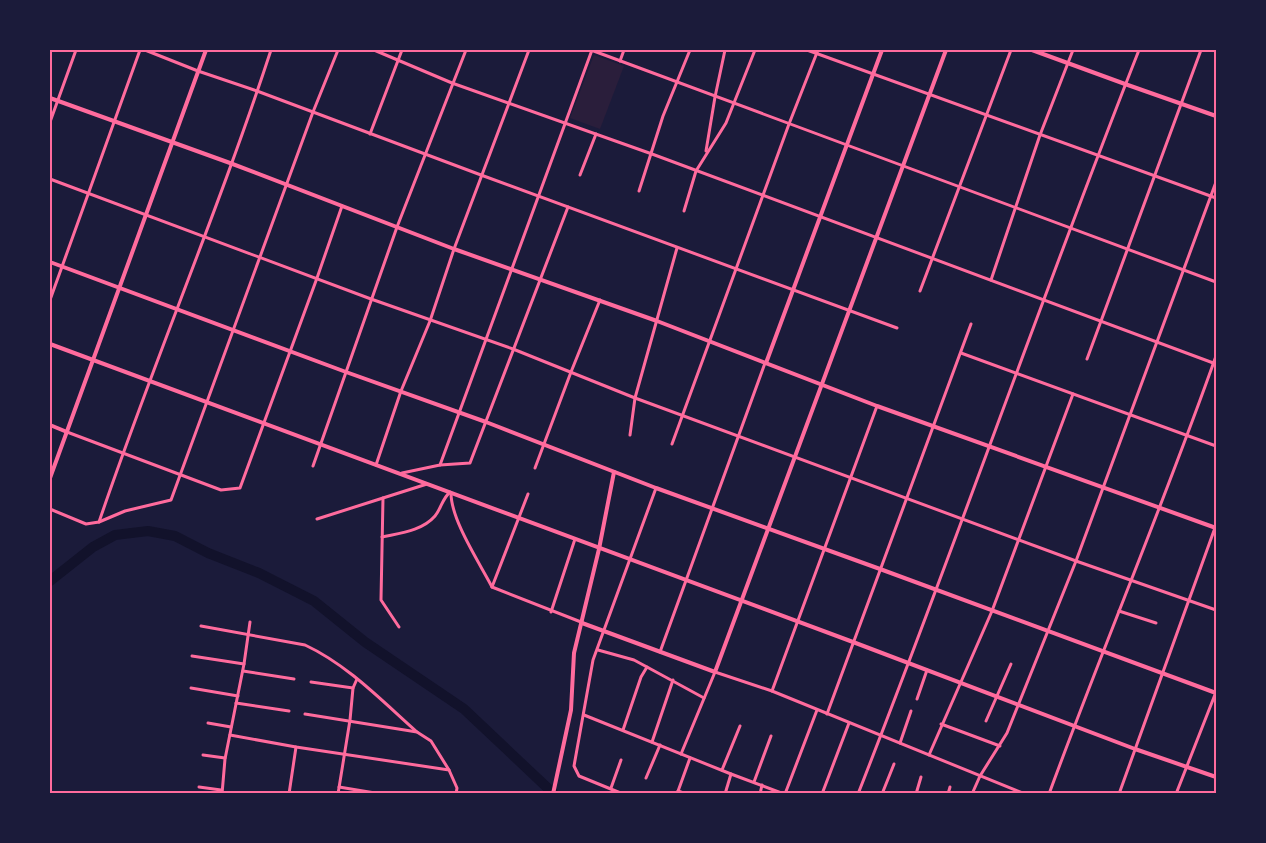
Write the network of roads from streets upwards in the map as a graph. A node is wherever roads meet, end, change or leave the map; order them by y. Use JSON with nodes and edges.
{"nodes":[{"id":1,"x":76,"y":50,"type":"edge"},
{"id":2,"x":140,"y":50,"type":"edge"},
{"id":3,"x":145,"y":50,"type":"edge"},
{"id":4,"x":206,"y":50,"type":"edge"},
{"id":5,"x":271,"y":50,"type":"edge"},
{"id":6,"x":338,"y":50,"type":"edge"},
{"id":7,"x":374,"y":50,"type":"edge"},
{"id":8,"x":402,"y":50,"type":"edge"},
{"id":9,"x":466,"y":50,"type":"edge"},
{"id":10,"x":529,"y":50,"type":"edge"},
{"id":11,"x":592,"y":50,"type":"edge"},
{"id":12,"x":624,"y":50,"type":"edge"},
{"id":13,"x":690,"y":50,"type":"edge"},
{"id":14,"x":725,"y":50,"type":"edge"},
{"id":15,"x":755,"y":50,"type":"edge"},
{"id":16,"x":807,"y":50,"type":"edge"},
{"id":17,"x":882,"y":50,"type":"edge"},
{"id":18,"x":946,"y":50,"type":"edge"},
{"id":19,"x":1011,"y":50,"type":"edge"},
{"id":20,"x":1032,"y":50,"type":"edge"},
{"id":21,"x":1073,"y":50,"type":"edge"},
{"id":22,"x":1139,"y":50,"type":"edge"},
{"id":23,"x":1201,"y":50,"type":"edge"},
{"id":24,"x":818,"y":52,"type":"edge"},
{"id":25,"x":398,"y":59,"type":"junction"},
{"id":26,"x":620,"y":61,"type":"junction"},
{"id":27,"x":1068,"y":63,"type":"junction"},
{"id":28,"x":198,"y":71,"type":"junction"},
{"id":29,"x":872,"y":74,"type":"junction"},
{"id":30,"x":678,"y":82,"type":"junction"},
{"id":31,"x":452,"y":83,"type":"junction"},
{"id":32,"x":1125,"y":84,"type":"junction"},
{"id":33,"x":257,"y":91,"type":"junction"},
{"id":34,"x":930,"y":94,"type":"junction"},
{"id":35,"x":714,"y":97,"type":"junction"},
{"id":36,"x":50,"y":98,"type":"edge"},
{"id":37,"x":57,"y":101,"type":"junction"},
{"id":38,"x":508,"y":102,"type":"junction"},
{"id":39,"x":1182,"y":102,"type":"junction"},
{"id":40,"x":734,"y":104,"type":"junction"},
{"id":41,"x":313,"y":112,"type":"junction"},
{"id":42,"x":986,"y":114,"type":"junction"},
{"id":43,"x":1216,"y":116,"type":"edge"},
{"id":44,"x":114,"y":121,"type":"junction"},
{"id":45,"x":50,"y":122,"type":"edge"},
{"id":46,"x":565,"y":122,"type":"junction"},
{"id":47,"x":789,"y":124,"type":"junction"},
{"id":48,"x":370,"y":134,"type":"junction"},
{"id":49,"x":596,"y":134,"type":"junction"},
{"id":50,"x":1040,"y":135,"type":"junction"},
{"id":51,"x":172,"y":143,"type":"junction"},
{"id":52,"x":846,"y":145,"type":"junction"},
{"id":53,"x":706,"y":152,"type":"junction"},
{"id":54,"x":426,"y":154,"type":"junction"},
{"id":55,"x":652,"y":154,"type":"junction"},
{"id":56,"x":1098,"y":155,"type":"junction"},
{"id":57,"x":230,"y":163,"type":"junction"},
{"id":58,"x":901,"y":166,"type":"junction"},
{"id":59,"x":696,"y":171,"type":"junction"},
{"id":60,"x":481,"y":175,"type":"junction"},
{"id":61,"x":580,"y":175,"type":"dead end"},
{"id":62,"x":1155,"y":176,"type":"junction"},
{"id":63,"x":50,"y":180,"type":"edge"},
{"id":64,"x":1216,"y":182,"type":"edge"},
{"id":65,"x":286,"y":185,"type":"junction"},
{"id":66,"x":958,"y":187,"type":"junction"},
{"id":67,"x":639,"y":191,"type":"dead end"},
{"id":68,"x":88,"y":193,"type":"junction"},
{"id":69,"x":537,"y":195,"type":"junction"},
{"id":70,"x":763,"y":196,"type":"junction"},
{"id":71,"x":1212,"y":196,"type":"junction"},
{"id":72,"x":1216,"y":198,"type":"edge"},
{"id":73,"x":342,"y":206,"type":"junction"},
{"id":74,"x":568,"y":206,"type":"junction"},
{"id":75,"x":1016,"y":209,"type":"junction"},
{"id":76,"x":684,"y":211,"type":"dead end"},
{"id":77,"x":146,"y":216,"type":"junction"},
{"id":78,"x":819,"y":217,"type":"junction"},
{"id":79,"x":397,"y":227,"type":"junction"},
{"id":80,"x":1071,"y":228,"type":"junction"},
{"id":81,"x":205,"y":237,"type":"junction"},
{"id":82,"x":876,"y":237,"type":"junction"},
{"id":83,"x":677,"y":248,"type":"junction"},
{"id":84,"x":454,"y":249,"type":"junction"},
{"id":85,"x":1128,"y":250,"type":"junction"},
{"id":86,"x":261,"y":257,"type":"junction"},
{"id":87,"x":932,"y":258,"type":"junction"},
{"id":88,"x":50,"y":262,"type":"edge"},
{"id":89,"x":62,"y":267,"type":"junction"},
{"id":90,"x":737,"y":268,"type":"junction"},
{"id":91,"x":513,"y":269,"type":"junction"},
{"id":92,"x":1183,"y":270,"type":"junction"},
{"id":93,"x":317,"y":278,"type":"junction"},
{"id":94,"x":540,"y":279,"type":"junction"},
{"id":95,"x":991,"y":280,"type":"junction"},
{"id":96,"x":1216,"y":282,"type":"edge"},
{"id":97,"x":118,"y":287,"type":"junction"},
{"id":98,"x":794,"y":290,"type":"junction"},
{"id":99,"x":920,"y":291,"type":"dead end"},
{"id":100,"x":372,"y":299,"type":"junction"},
{"id":101,"x":1044,"y":299,"type":"junction"},
{"id":102,"x":50,"y":300,"type":"edge"},
{"id":103,"x":600,"y":300,"type":"junction"},
{"id":104,"x":178,"y":309,"type":"junction"},
{"id":105,"x":851,"y":310,"type":"junction"},
{"id":106,"x":430,"y":321,"type":"junction"},
{"id":107,"x":657,"y":321,"type":"junction"},
{"id":108,"x":1100,"y":321,"type":"junction"},
{"id":109,"x":971,"y":324,"type":"dead end"},
{"id":110,"x":897,"y":328,"type":"dead end"},
{"id":111,"x":233,"y":329,"type":"junction"},
{"id":112,"x":487,"y":340,"type":"junction"},
{"id":113,"x":710,"y":342,"type":"junction"},
{"id":114,"x":1158,"y":342,"type":"junction"},
{"id":115,"x":50,"y":344,"type":"edge"},
{"id":116,"x":513,"y":349,"type":"junction"},
{"id":117,"x":290,"y":351,"type":"junction"},
{"id":118,"x":961,"y":353,"type":"junction"},
{"id":119,"x":1216,"y":356,"type":"edge"},
{"id":120,"x":1087,"y":359,"type":"dead end"},
{"id":121,"x":91,"y":360,"type":"junction"},
{"id":122,"x":765,"y":363,"type":"junction"},
{"id":123,"x":1215,"y":364,"type":"edge"},
{"id":124,"x":346,"y":372,"type":"junction"},
{"id":125,"x":570,"y":372,"type":"junction"},
{"id":126,"x":1017,"y":373,"type":"junction"},
{"id":127,"x":149,"y":381,"type":"junction"},
{"id":128,"x":823,"y":384,"type":"junction"},
{"id":129,"x":401,"y":391,"type":"junction"},
{"id":130,"x":1073,"y":394,"type":"junction"},
{"id":131,"x":635,"y":398,"type":"junction"},
{"id":132,"x":208,"y":402,"type":"junction"},
{"id":133,"x":877,"y":406,"type":"junction"},
{"id":134,"x":460,"y":412,"type":"junction"},
{"id":135,"x":1130,"y":414,"type":"junction"},
{"id":136,"x":684,"y":415,"type":"junction"},
{"id":137,"x":486,"y":422,"type":"junction"},
{"id":138,"x":262,"y":423,"type":"junction"},
{"id":139,"x":50,"y":425,"type":"edge"},
{"id":140,"x":933,"y":426,"type":"junction"},
{"id":141,"x":67,"y":432,"type":"junction"},
{"id":142,"x":630,"y":435,"type":"dead end"},
{"id":143,"x":1187,"y":435,"type":"junction"},
{"id":144,"x":739,"y":436,"type":"junction"},
{"id":145,"x":321,"y":444,"type":"junction"},
{"id":146,"x":544,"y":444,"type":"junction"},
{"id":147,"x":672,"y":444,"type":"dead end"},
{"id":148,"x":990,"y":446,"type":"junction"},
{"id":149,"x":1216,"y":446,"type":"edge"},
{"id":150,"x":123,"y":452,"type":"junction"},
{"id":151,"x":795,"y":457,"type":"junction"},
{"id":152,"x":376,"y":465,"type":"junction"},
{"id":153,"x":440,"y":465,"type":"junction"},
{"id":154,"x":313,"y":466,"type":"dead end"},
{"id":155,"x":1046,"y":466,"type":"junction"},
{"id":156,"x":535,"y":468,"type":"dead end"},
{"id":157,"x":614,"y":472,"type":"junction"},
{"id":158,"x":402,"y":473,"type":"junction"},
{"id":159,"x":179,"y":474,"type":"junction"},
{"id":160,"x":851,"y":477,"type":"junction"},
{"id":161,"x":50,"y":478,"type":"edge"},
{"id":162,"x":429,"y":484,"type":"junction"},
{"id":163,"x":1104,"y":486,"type":"junction"},
{"id":164,"x":656,"y":488,"type":"junction"},
{"id":165,"x":451,"y":492,"type":"junction"},
{"id":166,"x":528,"y":494,"type":"dead end"},
{"id":167,"x":906,"y":497,"type":"junction"},
{"id":168,"x":383,"y":498,"type":"junction"},
{"id":169,"x":1161,"y":507,"type":"junction"},
{"id":170,"x":50,"y":509,"type":"edge"},
{"id":171,"x":712,"y":509,"type":"junction"},
{"id":172,"x":519,"y":518,"type":"junction"},
{"id":173,"x":317,"y":519,"type":"dead end"},
{"id":174,"x":962,"y":519,"type":"junction"},
{"id":175,"x":99,"y":522,"type":"junction"},
{"id":176,"x":1216,"y":527,"type":"edge"},
{"id":177,"x":768,"y":529,"type":"junction"},
{"id":178,"x":382,"y":537,"type":"junction"},
{"id":179,"x":575,"y":539,"type":"junction"},
{"id":180,"x":1019,"y":539,"type":"junction"},
{"id":181,"x":599,"y":549,"type":"junction"},
{"id":182,"x":824,"y":549,"type":"junction"},
{"id":183,"x":629,"y":560,"type":"junction"},
{"id":184,"x":1076,"y":561,"type":"junction"},
{"id":185,"x":880,"y":568,"type":"junction"},
{"id":186,"x":685,"y":579,"type":"junction"},
{"id":187,"x":1131,"y":579,"type":"junction"},
{"id":188,"x":492,"y":587,"type":"junction"},
{"id":189,"x":937,"y":590,"type":"junction"},
{"id":190,"x":1190,"y":600,"type":"junction"},
{"id":191,"x":741,"y":601,"type":"junction"},
{"id":192,"x":1216,"y":610,"type":"edge"},
{"id":193,"x":992,"y":611,"type":"junction"},
{"id":194,"x":1119,"y":611,"type":"junction"},
{"id":195,"x":551,"y":612,"type":"junction"},
{"id":196,"x":798,"y":621,"type":"junction"},
{"id":197,"x":250,"y":622,"type":"dead end"},
{"id":198,"x":582,"y":623,"type":"junction"},
{"id":199,"x":1156,"y":623,"type":"dead end"},
{"id":200,"x":201,"y":626,"type":"dead end"},
{"id":201,"x":399,"y":627,"type":"dead end"},
{"id":202,"x":605,"y":631,"type":"junction"},
{"id":203,"x":1048,"y":631,"type":"junction"},
{"id":204,"x":248,"y":634,"type":"junction"},
{"id":205,"x":853,"y":642,"type":"junction"},
{"id":206,"x":597,"y":650,"type":"junction"},
{"id":207,"x":1104,"y":651,"type":"junction"},
{"id":208,"x":660,"y":652,"type":"junction"},
{"id":209,"x":192,"y":656,"type":"dead end"},
{"id":210,"x":910,"y":663,"type":"junction"},
{"id":211,"x":244,"y":664,"type":"junction"},
{"id":212,"x":1011,"y":664,"type":"dead end"},
{"id":213,"x":647,"y":667,"type":"junction"},
{"id":214,"x":927,"y":670,"type":"junction"},
{"id":215,"x":243,"y":671,"type":"junction"},
{"id":216,"x":715,"y":672,"type":"junction"},
{"id":217,"x":1162,"y":673,"type":"junction"},
{"id":218,"x":294,"y":679,"type":"dead end"},
{"id":219,"x":357,"y":679,"type":"junction"},
{"id":220,"x":673,"y":680,"type":"junction"},
{"id":221,"x":311,"y":682,"type":"dead end"},
{"id":222,"x":960,"y":683,"type":"junction"},
{"id":223,"x":191,"y":688,"type":"dead end"},
{"id":224,"x":353,"y":688,"type":"junction"},
{"id":225,"x":772,"y":691,"type":"junction"},
{"id":226,"x":1216,"y":693,"type":"edge"},
{"id":227,"x":238,"y":696,"type":"junction"},
{"id":228,"x":997,"y":696,"type":"junction"},
{"id":229,"x":704,"y":698,"type":"junction"},
{"id":230,"x":917,"y":699,"type":"dead end"},
{"id":231,"x":236,"y":703,"type":"junction"},
{"id":232,"x":1018,"y":704,"type":"junction"},
{"id":233,"x":817,"y":710,"type":"junction"},
{"id":234,"x":289,"y":711,"type":"dead end"},
{"id":235,"x":912,"y":711,"type":"dead end"},
{"id":236,"x":306,"y":714,"type":"dead end"},
{"id":237,"x":827,"y":714,"type":"junction"},
{"id":238,"x":584,"y":715,"type":"junction"},
{"id":239,"x":350,"y":720,"type":"junction"},
{"id":240,"x":986,"y":721,"type":"dead end"},
{"id":241,"x":208,"y":723,"type":"dead end"},
{"id":242,"x":849,"y":723,"type":"junction"},
{"id":243,"x":941,"y":724,"type":"junction"},
{"id":244,"x":740,"y":726,"type":"dead end"},
{"id":245,"x":1074,"y":726,"type":"junction"},
{"id":246,"x":231,"y":727,"type":"junction"},
{"id":247,"x":622,"y":730,"type":"junction"},
{"id":248,"x":417,"y":732,"type":"junction"},
{"id":249,"x":230,"y":735,"type":"junction"},
{"id":250,"x":881,"y":735,"type":"junction"},
{"id":251,"x":771,"y":736,"type":"dead end"},
{"id":252,"x":652,"y":742,"type":"junction"},
{"id":253,"x":900,"y":743,"type":"junction"},
{"id":254,"x":660,"y":745,"type":"junction"},
{"id":255,"x":1000,"y":746,"type":"junction"},
{"id":256,"x":296,"y":747,"type":"junction"},
{"id":257,"x":1135,"y":749,"type":"junction"},
{"id":258,"x":345,"y":754,"type":"junction"},
{"id":259,"x":681,"y":754,"type":"junction"},
{"id":260,"x":203,"y":755,"type":"dead end"},
{"id":261,"x":929,"y":755,"type":"junction"},
{"id":262,"x":690,"y":758,"type":"junction"},
{"id":263,"x":225,"y":759,"type":"junction"},
{"id":264,"x":621,"y":759,"type":"dead end"},
{"id":265,"x":894,"y":764,"type":"dead end"},
{"id":266,"x":1187,"y":765,"type":"junction"},
{"id":267,"x":449,"y":770,"type":"junction"},
{"id":268,"x":722,"y":770,"type":"junction"},
{"id":269,"x":731,"y":774,"type":"junction"},
{"id":270,"x":921,"y":777,"type":"dead end"},
{"id":271,"x":980,"y":777,"type":"junction"},
{"id":272,"x":1216,"y":777,"type":"edge"},
{"id":273,"x":646,"y":778,"type":"dead end"},
{"id":274,"x":754,"y":782,"type":"junction"},
{"id":275,"x":762,"y":785,"type":"junction"},
{"id":276,"x":199,"y":787,"type":"dead end"},
{"id":277,"x":339,"y":787,"type":"junction"},
{"id":278,"x":950,"y":787,"type":"dead end"},
{"id":279,"x":611,"y":788,"type":"junction"},
{"id":280,"x":222,"y":792,"type":"edge"},
{"id":281,"x":678,"y":792,"type":"edge"},
{"id":282,"x":289,"y":794,"type":"edge"},
{"id":283,"x":338,"y":794,"type":"edge"},
{"id":284,"x":381,"y":794,"type":"edge"},
{"id":285,"x":456,"y":794,"type":"edge"},
{"id":286,"x":553,"y":794,"type":"edge"},
{"id":287,"x":623,"y":794,"type":"edge"},
{"id":288,"x":686,"y":794,"type":"edge"},
{"id":289,"x":725,"y":794,"type":"edge"},
{"id":290,"x":760,"y":794,"type":"edge"},
{"id":291,"x":785,"y":794,"type":"edge"},
{"id":292,"x":822,"y":794,"type":"edge"},
{"id":293,"x":858,"y":794,"type":"edge"},
{"id":294,"x":882,"y":794,"type":"edge"},
{"id":295,"x":916,"y":794,"type":"edge"},
{"id":296,"x":948,"y":794,"type":"edge"},
{"id":297,"x":972,"y":794,"type":"edge"},
{"id":298,"x":1024,"y":794,"type":"edge"},
{"id":299,"x":1049,"y":794,"type":"edge"},
{"id":300,"x":1119,"y":794,"type":"edge"},
{"id":301,"x":1176,"y":794,"type":"edge"}],
"edges":[{"from":1,"to":37,"type":"street"},
{"from":2,"to":44,"type":"street"},
{"from":3,"to":28,"type":"street"},
{"from":4,"to":28,"type":"street"},
{"from":5,"to":33,"type":"street"},
{"from":6,"to":41,"type":"street"},
{"from":7,"to":25,"type":"street"},
{"from":8,"to":25,"type":"street"},
{"from":9,"to":31,"type":"street"},
{"from":10,"to":38,"type":"street"},
{"from":11,"to":26,"type":"street"},
{"from":11,"to":46,"type":"street"},
{"from":12,"to":26,"type":"street"},
{"from":13,"to":30,"type":"street"},
{"from":14,"to":35,"type":"street"},
{"from":15,"to":40,"type":"street"},
{"from":16,"to":24,"type":"street"},
{"from":17,"to":29,"type":"street"},
{"from":18,"to":34,"type":"street"},
{"from":19,"to":42,"type":"street"},
{"from":20,"to":27,"type":"street"},
{"from":21,"to":27,"type":"street"},
{"from":22,"to":32,"type":"street"},
{"from":23,"to":39,"type":"street"},
{"from":24,"to":29,"type":"street"},
{"from":24,"to":47,"type":"street"},
{"from":25,"to":31,"type":"street"},
{"from":25,"to":48,"type":"street"},
{"from":26,"to":30,"type":"street"},
{"from":27,"to":32,"type":"street"},
{"from":27,"to":50,"type":"street"},
{"from":28,"to":33,"type":"street"},
{"from":28,"to":51,"type":"street"},
{"from":29,"to":34,"type":"street"},
{"from":29,"to":52,"type":"street"},
{"from":30,"to":35,"type":"street"},
{"from":30,"to":55,"type":"street"},
{"from":31,"to":38,"type":"street"},
{"from":31,"to":54,"type":"street"},
{"from":32,"to":39,"type":"street"},
{"from":32,"to":56,"type":"street"},
{"from":33,"to":41,"type":"street"},
{"from":33,"to":57,"type":"street"},
{"from":34,"to":42,"type":"street"},
{"from":34,"to":58,"type":"street"},
{"from":35,"to":40,"type":"street"},
{"from":35,"to":53,"type":"street"},
{"from":36,"to":37,"type":"street"},
{"from":37,"to":44,"type":"street"},
{"from":37,"to":45,"type":"street"},
{"from":38,"to":46,"type":"street"},
{"from":38,"to":60,"type":"street"},
{"from":39,"to":43,"type":"street"},
{"from":39,"to":62,"type":"street"},
{"from":40,"to":47,"type":"street"},
{"from":40,"to":53,"type":"street"},
{"from":41,"to":48,"type":"street"},
{"from":41,"to":65,"type":"street"},
{"from":42,"to":50,"type":"street"},
{"from":42,"to":66,"type":"street"},
{"from":44,"to":51,"type":"street"},
{"from":44,"to":68,"type":"street"},
{"from":46,"to":49,"type":"street"},
{"from":46,"to":69,"type":"street"},
{"from":47,"to":52,"type":"street"},
{"from":47,"to":70,"type":"street"},
{"from":48,"to":54,"type":"street"},
{"from":49,"to":55,"type":"street"},
{"from":49,"to":61,"type":"street"},
{"from":50,"to":56,"type":"street"},
{"from":50,"to":75,"type":"street"},
{"from":51,"to":57,"type":"street"},
{"from":51,"to":77,"type":"street"},
{"from":52,"to":58,"type":"street"},
{"from":52,"to":78,"type":"street"},
{"from":53,"to":59,"type":"street"},
{"from":54,"to":60,"type":"street"},
{"from":54,"to":79,"type":"street"},
{"from":55,"to":59,"type":"street"},
{"from":55,"to":67,"type":"street"},
{"from":56,"to":62,"type":"street"},
{"from":56,"to":80,"type":"street"},
{"from":57,"to":65,"type":"street"},
{"from":57,"to":81,"type":"street"},
{"from":58,"to":66,"type":"street"},
{"from":58,"to":82,"type":"street"},
{"from":59,"to":70,"type":"street"},
{"from":59,"to":76,"type":"street"},
{"from":60,"to":69,"type":"street"},
{"from":60,"to":84,"type":"street"},
{"from":62,"to":71,"type":"street"},
{"from":62,"to":85,"type":"street"},
{"from":63,"to":68,"type":"street"},
{"from":64,"to":71,"type":"street"},
{"from":65,"to":73,"type":"street"},
{"from":65,"to":86,"type":"street"},
{"from":66,"to":75,"type":"street"},
{"from":66,"to":87,"type":"street"},
{"from":68,"to":77,"type":"street"},
{"from":68,"to":89,"type":"street"},
{"from":69,"to":74,"type":"street"},
{"from":69,"to":91,"type":"street"},
{"from":70,"to":78,"type":"street"},
{"from":70,"to":90,"type":"street"},
{"from":71,"to":72,"type":"street"},
{"from":71,"to":92,"type":"street"},
{"from":73,"to":79,"type":"street"},
{"from":73,"to":93,"type":"street"},
{"from":74,"to":83,"type":"street"},
{"from":74,"to":94,"type":"street"},
{"from":75,"to":80,"type":"street"},
{"from":75,"to":95,"type":"street"},
{"from":77,"to":81,"type":"street"},
{"from":77,"to":97,"type":"street"},
{"from":78,"to":82,"type":"street"},
{"from":78,"to":98,"type":"street"},
{"from":79,"to":84,"type":"street"},
{"from":79,"to":100,"type":"street"},
{"from":80,"to":85,"type":"street"},
{"from":80,"to":101,"type":"street"},
{"from":81,"to":86,"type":"street"},
{"from":81,"to":104,"type":"street"},
{"from":82,"to":87,"type":"street"},
{"from":82,"to":105,"type":"street"},
{"from":83,"to":90,"type":"street"},
{"from":83,"to":107,"type":"street"},
{"from":84,"to":91,"type":"street"},
{"from":84,"to":106,"type":"street"},
{"from":85,"to":92,"type":"street"},
{"from":85,"to":108,"type":"street"},
{"from":86,"to":93,"type":"street"},
{"from":86,"to":111,"type":"street"},
{"from":87,"to":95,"type":"street"},
{"from":87,"to":99,"type":"street"},
{"from":88,"to":89,"type":"street"},
{"from":89,"to":97,"type":"street"},
{"from":89,"to":102,"type":"street"},
{"from":90,"to":98,"type":"street"},
{"from":90,"to":113,"type":"street"},
{"from":91,"to":94,"type":"street"},
{"from":91,"to":112,"type":"street"},
{"from":92,"to":96,"type":"street"},
{"from":92,"to":114,"type":"street"},
{"from":93,"to":100,"type":"street"},
{"from":93,"to":117,"type":"street"},
{"from":94,"to":103,"type":"street"},
{"from":94,"to":116,"type":"street"},
{"from":95,"to":101,"type":"street"},
{"from":97,"to":104,"type":"street"},
{"from":97,"to":121,"type":"street"},
{"from":98,"to":105,"type":"street"},
{"from":98,"to":122,"type":"street"},
{"from":100,"to":106,"type":"street"},
{"from":100,"to":124,"type":"street"},
{"from":101,"to":108,"type":"street"},
{"from":101,"to":126,"type":"street"},
{"from":103,"to":107,"type":"street"},
{"from":103,"to":125,"type":"street"},
{"from":104,"to":111,"type":"street"},
{"from":104,"to":127,"type":"street"},
{"from":105,"to":110,"type":"street"},
{"from":105,"to":128,"type":"street"},
{"from":106,"to":112,"type":"street"},
{"from":106,"to":129,"type":"street"},
{"from":107,"to":113,"type":"street"},
{"from":107,"to":131,"type":"street"},
{"from":108,"to":114,"type":"street"},
{"from":108,"to":120,"type":"street"},
{"from":109,"to":118,"type":"street"},
{"from":111,"to":117,"type":"street"},
{"from":111,"to":132,"type":"street"},
{"from":112,"to":116,"type":"street"},
{"from":112,"to":134,"type":"street"},
{"from":113,"to":122,"type":"street"},
{"from":113,"to":136,"type":"street"},
{"from":114,"to":123,"type":"street"},
{"from":114,"to":135,"type":"street"},
{"from":115,"to":121,"type":"street"},
{"from":116,"to":125,"type":"street"},
{"from":116,"to":137,"type":"street"},
{"from":117,"to":124,"type":"street"},
{"from":117,"to":138,"type":"street"},
{"from":118,"to":126,"type":"street"},
{"from":118,"to":140,"type":"street"},
{"from":119,"to":123,"type":"street"},
{"from":121,"to":127,"type":"street"},
{"from":121,"to":141,"type":"street"},
{"from":122,"to":128,"type":"street"},
{"from":122,"to":144,"type":"street"},
{"from":123,"to":143,"type":"street"},
{"from":124,"to":129,"type":"street"},
{"from":124,"to":145,"type":"street"},
{"from":125,"to":131,"type":"street"},
{"from":125,"to":146,"type":"street"},
{"from":126,"to":130,"type":"street"},
{"from":126,"to":148,"type":"street"},
{"from":127,"to":132,"type":"street"},
{"from":127,"to":150,"type":"street"},
{"from":128,"to":133,"type":"street"},
{"from":128,"to":151,"type":"street"},
{"from":129,"to":134,"type":"street"},
{"from":129,"to":152,"type":"street"},
{"from":130,"to":135,"type":"street"},
{"from":130,"to":155,"type":"street"},
{"from":131,"to":136,"type":"street"},
{"from":131,"to":142,"type":"street"},
{"from":132,"to":138,"type":"street"},
{"from":132,"to":159,"type":"street"},
{"from":133,"to":140,"type":"street"},
{"from":133,"to":160,"type":"street"},
{"from":134,"to":137,"type":"street"},
{"from":134,"to":153,"type":"street"},
{"from":135,"to":143,"type":"street"},
{"from":135,"to":163,"type":"street"},
{"from":136,"to":144,"type":"street"},
{"from":136,"to":147,"type":"street"},
{"from":137,"to":146,"type":"street"},
{"from":137,"to":153,"type":"street"},
{"from":138,"to":145,"type":"street"},
{"from":138,"to":159,"type":"street"},
{"from":139,"to":141,"type":"street"},
{"from":140,"to":148,"type":"street"},
{"from":140,"to":167,"type":"street"},
{"from":141,"to":150,"type":"street"},
{"from":141,"to":161,"type":"street"},
{"from":143,"to":149,"type":"street"},
{"from":143,"to":169,"type":"street"},
{"from":144,"to":151,"type":"street"},
{"from":144,"to":171,"type":"street"},
{"from":145,"to":152,"type":"street"},
{"from":145,"to":154,"type":"street"},
{"from":146,"to":156,"type":"street"},
{"from":146,"to":157,"type":"street"},
{"from":148,"to":155,"type":"street"},
{"from":148,"to":174,"type":"street"},
{"from":150,"to":159,"type":"street"},
{"from":150,"to":175,"type":"street"},
{"from":151,"to":160,"type":"street"},
{"from":151,"to":177,"type":"street"},
{"from":152,"to":158,"type":"street"},
{"from":153,"to":158,"type":"street"},
{"from":155,"to":163,"type":"street"},
{"from":155,"to":180,"type":"street"},
{"from":157,"to":164,"type":"street"},
{"from":157,"to":181,"type":"street"},
{"from":158,"to":162,"type":"street"},
{"from":159,"to":175,"type":"street"},
{"from":160,"to":167,"type":"street"},
{"from":160,"to":182,"type":"street"},
{"from":162,"to":165,"type":"street"},
{"from":162,"to":168,"type":"street"},
{"from":163,"to":169,"type":"street"},
{"from":163,"to":184,"type":"street"},
{"from":164,"to":171,"type":"street"},
{"from":164,"to":183,"type":"street"},
{"from":165,"to":172,"type":"street"},
{"from":165,"to":178,"type":"street"},
{"from":165,"to":188,"type":"street"},
{"from":166,"to":172,"type":"street"},
{"from":167,"to":174,"type":"street"},
{"from":167,"to":185,"type":"street"},
{"from":168,"to":173,"type":"street"},
{"from":168,"to":178,"type":"street"},
{"from":169,"to":176,"type":"street"},
{"from":169,"to":187,"type":"street"},
{"from":170,"to":175,"type":"street"},
{"from":171,"to":177,"type":"street"},
{"from":171,"to":186,"type":"street"},
{"from":172,"to":179,"type":"street"},
{"from":172,"to":188,"type":"street"},
{"from":174,"to":180,"type":"street"},
{"from":174,"to":189,"type":"street"},
{"from":176,"to":190,"type":"street"},
{"from":177,"to":182,"type":"street"},
{"from":177,"to":191,"type":"street"},
{"from":178,"to":201,"type":"street"},
{"from":179,"to":181,"type":"street"},
{"from":179,"to":195,"type":"street"},
{"from":180,"to":184,"type":"street"},
{"from":180,"to":193,"type":"street"},
{"from":181,"to":183,"type":"street"},
{"from":181,"to":198,"type":"street"},
{"from":182,"to":185,"type":"street"},
{"from":182,"to":196,"type":"street"},
{"from":183,"to":186,"type":"street"},
{"from":183,"to":202,"type":"street"},
{"from":184,"to":187,"type":"street"},
{"from":184,"to":203,"type":"street"},
{"from":185,"to":189,"type":"street"},
{"from":185,"to":205,"type":"street"},
{"from":186,"to":191,"type":"street"},
{"from":186,"to":208,"type":"street"},
{"from":187,"to":190,"type":"street"},
{"from":187,"to":194,"type":"street"},
{"from":188,"to":195,"type":"street"},
{"from":189,"to":193,"type":"street"},
{"from":189,"to":210,"type":"street"},
{"from":190,"to":192,"type":"street"},
{"from":190,"to":217,"type":"street"},
{"from":191,"to":196,"type":"street"},
{"from":191,"to":216,"type":"street"},
{"from":193,"to":203,"type":"street"},
{"from":193,"to":222,"type":"street"},
{"from":194,"to":199,"type":"street"},
{"from":194,"to":207,"type":"street"},
{"from":195,"to":198,"type":"street"},
{"from":196,"to":205,"type":"street"},
{"from":196,"to":225,"type":"street"},
{"from":197,"to":204,"type":"street"},
{"from":198,"to":202,"type":"street"},
{"from":198,"to":286,"type":"street"},
{"from":200,"to":204,"type":"street"},
{"from":202,"to":206,"type":"street"},
{"from":202,"to":208,"type":"street"},
{"from":203,"to":207,"type":"street"},
{"from":203,"to":232,"type":"street"},
{"from":204,"to":211,"type":"street"},
{"from":204,"to":219,"type":"street"},
{"from":205,"to":210,"type":"street"},
{"from":205,"to":237,"type":"street"},
{"from":206,"to":213,"type":"street"},
{"from":206,"to":238,"type":"street"},
{"from":207,"to":217,"type":"street"},
{"from":207,"to":245,"type":"street"},
{"from":208,"to":216,"type":"street"},
{"from":209,"to":211,"type":"street"},
{"from":210,"to":214,"type":"street"},
{"from":210,"to":250,"type":"street"},
{"from":211,"to":215,"type":"street"},
{"from":212,"to":228,"type":"street"},
{"from":213,"to":220,"type":"street"},
{"from":213,"to":247,"type":"street"},
{"from":214,"to":222,"type":"street"},
{"from":214,"to":230,"type":"street"},
{"from":215,"to":218,"type":"street"},
{"from":215,"to":227,"type":"street"},
{"from":216,"to":225,"type":"street"},
{"from":216,"to":229,"type":"street"},
{"from":217,"to":226,"type":"street"},
{"from":217,"to":257,"type":"street"},
{"from":219,"to":224,"type":"street"},
{"from":219,"to":248,"type":"street"},
{"from":220,"to":229,"type":"street"},
{"from":220,"to":252,"type":"street"},
{"from":221,"to":224,"type":"street"},
{"from":222,"to":228,"type":"street"},
{"from":222,"to":243,"type":"street"},
{"from":223,"to":227,"type":"street"},
{"from":224,"to":239,"type":"street"},
{"from":225,"to":233,"type":"street"},
{"from":226,"to":266,"type":"street"},
{"from":227,"to":231,"type":"street"},
{"from":228,"to":232,"type":"street"},
{"from":228,"to":240,"type":"street"},
{"from":229,"to":259,"type":"street"},
{"from":231,"to":234,"type":"street"},
{"from":231,"to":246,"type":"street"},
{"from":232,"to":245,"type":"street"},
{"from":232,"to":255,"type":"street"},
{"from":233,"to":237,"type":"street"},
{"from":233,"to":291,"type":"street"},
{"from":235,"to":253,"type":"street"},
{"from":236,"to":239,"type":"street"},
{"from":237,"to":242,"type":"street"},
{"from":238,"to":247,"type":"street"},
{"from":238,"to":279,"type":"street"},
{"from":239,"to":248,"type":"street"},
{"from":239,"to":258,"type":"street"},
{"from":241,"to":246,"type":"street"},
{"from":242,"to":250,"type":"street"},
{"from":242,"to":292,"type":"street"},
{"from":243,"to":255,"type":"street"},
{"from":243,"to":261,"type":"street"},
{"from":244,"to":268,"type":"street"},
{"from":245,"to":257,"type":"street"},
{"from":245,"to":299,"type":"street"},
{"from":246,"to":249,"type":"street"},
{"from":247,"to":252,"type":"street"},
{"from":248,"to":267,"type":"street"},
{"from":249,"to":256,"type":"street"},
{"from":249,"to":263,"type":"street"},
{"from":250,"to":253,"type":"street"},
{"from":250,"to":293,"type":"street"},
{"from":251,"to":274,"type":"street"},
{"from":252,"to":254,"type":"street"},
{"from":253,"to":261,"type":"street"},
{"from":254,"to":259,"type":"street"},
{"from":254,"to":273,"type":"street"},
{"from":255,"to":271,"type":"street"},
{"from":256,"to":258,"type":"street"},
{"from":256,"to":282,"type":"street"},
{"from":257,"to":266,"type":"street"},
{"from":257,"to":300,"type":"street"},
{"from":258,"to":267,"type":"street"},
{"from":258,"to":277,"type":"street"},
{"from":259,"to":262,"type":"street"},
{"from":260,"to":263,"type":"street"},
{"from":261,"to":271,"type":"street"},
{"from":262,"to":268,"type":"street"},
{"from":262,"to":281,"type":"street"},
{"from":263,"to":280,"type":"street"},
{"from":264,"to":279,"type":"street"},
{"from":265,"to":294,"type":"street"},
{"from":266,"to":272,"type":"street"},
{"from":266,"to":301,"type":"street"},
{"from":267,"to":285,"type":"street"},
{"from":268,"to":269,"type":"street"},
{"from":269,"to":274,"type":"street"},
{"from":269,"to":289,"type":"street"},
{"from":270,"to":295,"type":"street"},
{"from":271,"to":297,"type":"street"},
{"from":271,"to":298,"type":"street"},
{"from":274,"to":275,"type":"street"},
{"from":275,"to":290,"type":"street"},
{"from":275,"to":291,"type":"street"},
{"from":276,"to":280,"type":"street"},
{"from":277,"to":283,"type":"street"},
{"from":277,"to":284,"type":"street"},
{"from":278,"to":296,"type":"street"},
{"from":279,"to":287,"type":"street"},
{"from":281,"to":288,"type":"street"}]}
